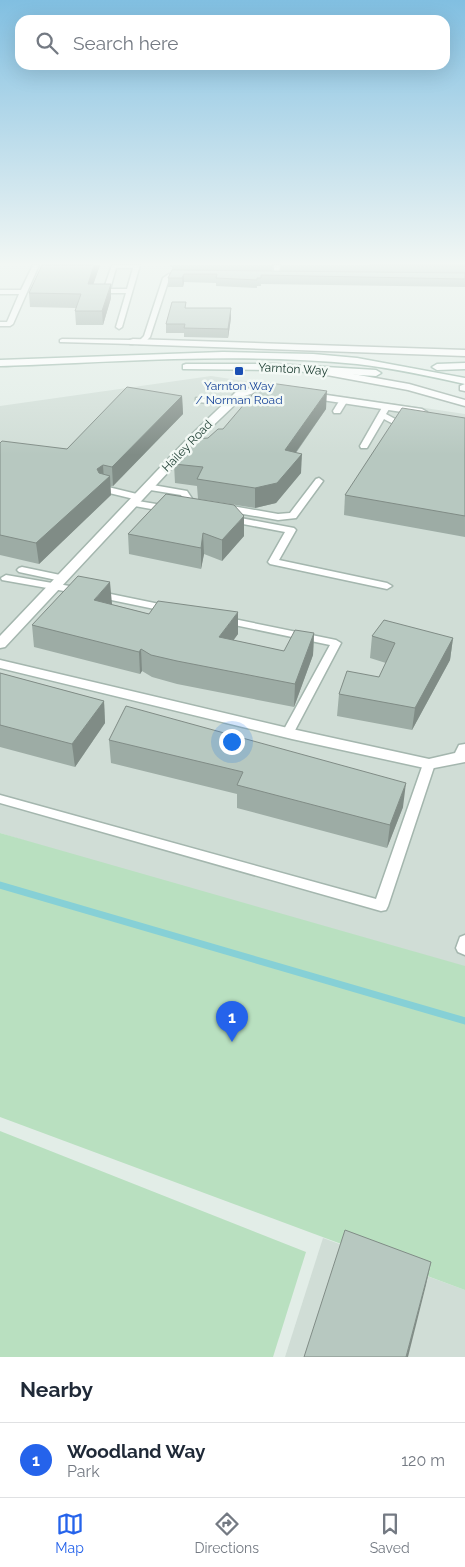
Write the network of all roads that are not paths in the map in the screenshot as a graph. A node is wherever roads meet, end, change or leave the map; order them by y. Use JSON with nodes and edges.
{"nodes":[{"id":1,"x":150,"y":328,"type":"edge"},
{"id":2,"x":62,"y":341,"type":"dead end"},
{"id":3,"x":137,"y":343,"type":"junction"},
{"id":4,"x":465,"y":353,"type":"edge"},
{"id":5,"x":356,"y":361,"type":"junction"},
{"id":6,"x":0,"y":363,"type":"edge"},
{"id":7,"x":465,"y":366,"type":"edge"},
{"id":8,"x":0,"y":371,"type":"edge"},
{"id":9,"x":319,"y":371,"type":"junction"},
{"id":10,"x":465,"y":386,"type":"edge"},
{"id":11,"x":199,"y":400,"type":"dead end"},
{"id":12,"x":344,"y":400,"type":"junction"},
{"id":13,"x":465,"y":403,"type":"edge"},
{"id":14,"x":229,"y":404,"type":"junction"},
{"id":15,"x":337,"y":411,"type":"dead end"},
{"id":16,"x":384,"y":411,"type":"junction"},
{"id":17,"x":435,"y":413,"type":"edge"},
{"id":18,"x":422,"y":426,"type":"edge"},
{"id":19,"x":196,"y":436,"type":"junction"},
{"id":20,"x":210,"y":439,"type":"edge"},
{"id":21,"x":364,"y":446,"type":"dead end"},
{"id":22,"x":319,"y":481,"type":"dead end"},
{"id":23,"x":147,"y":487,"type":"junction"},
{"id":24,"x":104,"y":489,"type":"edge"},
{"id":25,"x":135,"y":500,"type":"junction"},
{"id":26,"x":215,"y":510,"type":"junction"},
{"id":27,"x":179,"y":511,"type":"edge"},
{"id":28,"x":22,"y":570,"type":"dead end"},
{"id":29,"x":6,"y":578,"type":"dead end"},
{"id":30,"x":57,"y":582,"type":"junction"},
{"id":31,"x":387,"y":586,"type":"dead end"},
{"id":32,"x":181,"y":612,"type":"edge"},
{"id":33,"x":210,"y":618,"type":"edge"},
{"id":34,"x":0,"y":644,"type":"edge"},
{"id":35,"x":0,"y":664,"type":"edge"},
{"id":36,"x":288,"y":733,"type":"junction"},
{"id":37,"x":465,"y":749,"type":"edge"},
{"id":38,"x":429,"y":764,"type":"junction"},
{"id":39,"x":0,"y":799,"type":"edge"},
{"id":40,"x":465,"y":941,"type":"edge"},
{"id":41,"x":465,"y":949,"type":"edge"}],
"edges":[{"from":1,"to":3,"type":"lane"},
{"from":2,"to":3,"type":"lane"},
{"from":3,"to":4,"type":"street"},
{"from":5,"to":6,"type":"street","name":"Yarnton Way"},
{"from":5,"to":7,"type":"street"},
{"from":5,"to":10,"type":"street","name":"Yarnton Way"},
{"from":8,"to":9,"type":"street","name":"Yarnton Way"},
{"from":9,"to":10,"type":"street","name":"Yarnton Way"},
{"from":9,"to":13,"type":"street"},
{"from":11,"to":14,"type":"lane"},
{"from":12,"to":14,"type":"street","name":"Hailey Road"},
{"from":12,"to":15,"type":"lane"},
{"from":12,"to":16,"type":"street","name":"Hailey Road"},
{"from":14,"to":19,"type":"street","name":"Hailey Road"},
{"from":16,"to":17,"type":"street","name":"Hailey Road"},
{"from":16,"to":18,"type":"lane"},
{"from":16,"to":21,"type":"lane"},
{"from":19,"to":20,"type":"lane"},
{"from":19,"to":23,"type":"street","name":"Hailey Road"},
{"from":22,"to":26,"type":"lane"},
{"from":23,"to":25,"type":"street","name":"Hailey Road"},
{"from":23,"to":26,"type":"lane"},
{"from":24,"to":25,"type":"lane"},
{"from":25,"to":27,"type":"lane"},
{"from":25,"to":30,"type":"street","name":"Hailey Road"},
{"from":26,"to":31,"type":"lane"},
{"from":28,"to":30,"type":"lane"},
{"from":29,"to":30,"type":"lane"},
{"from":30,"to":32,"type":"lane"},
{"from":30,"to":34,"type":"street","name":"Hailey Road"},
{"from":33,"to":36,"type":"lane"},
{"from":35,"to":36,"type":"street"},
{"from":36,"to":38,"type":"street"},
{"from":37,"to":38,"type":"street"},
{"from":38,"to":39,"type":"lane"},
{"from":40,"to":41,"type":"lane"}]}
